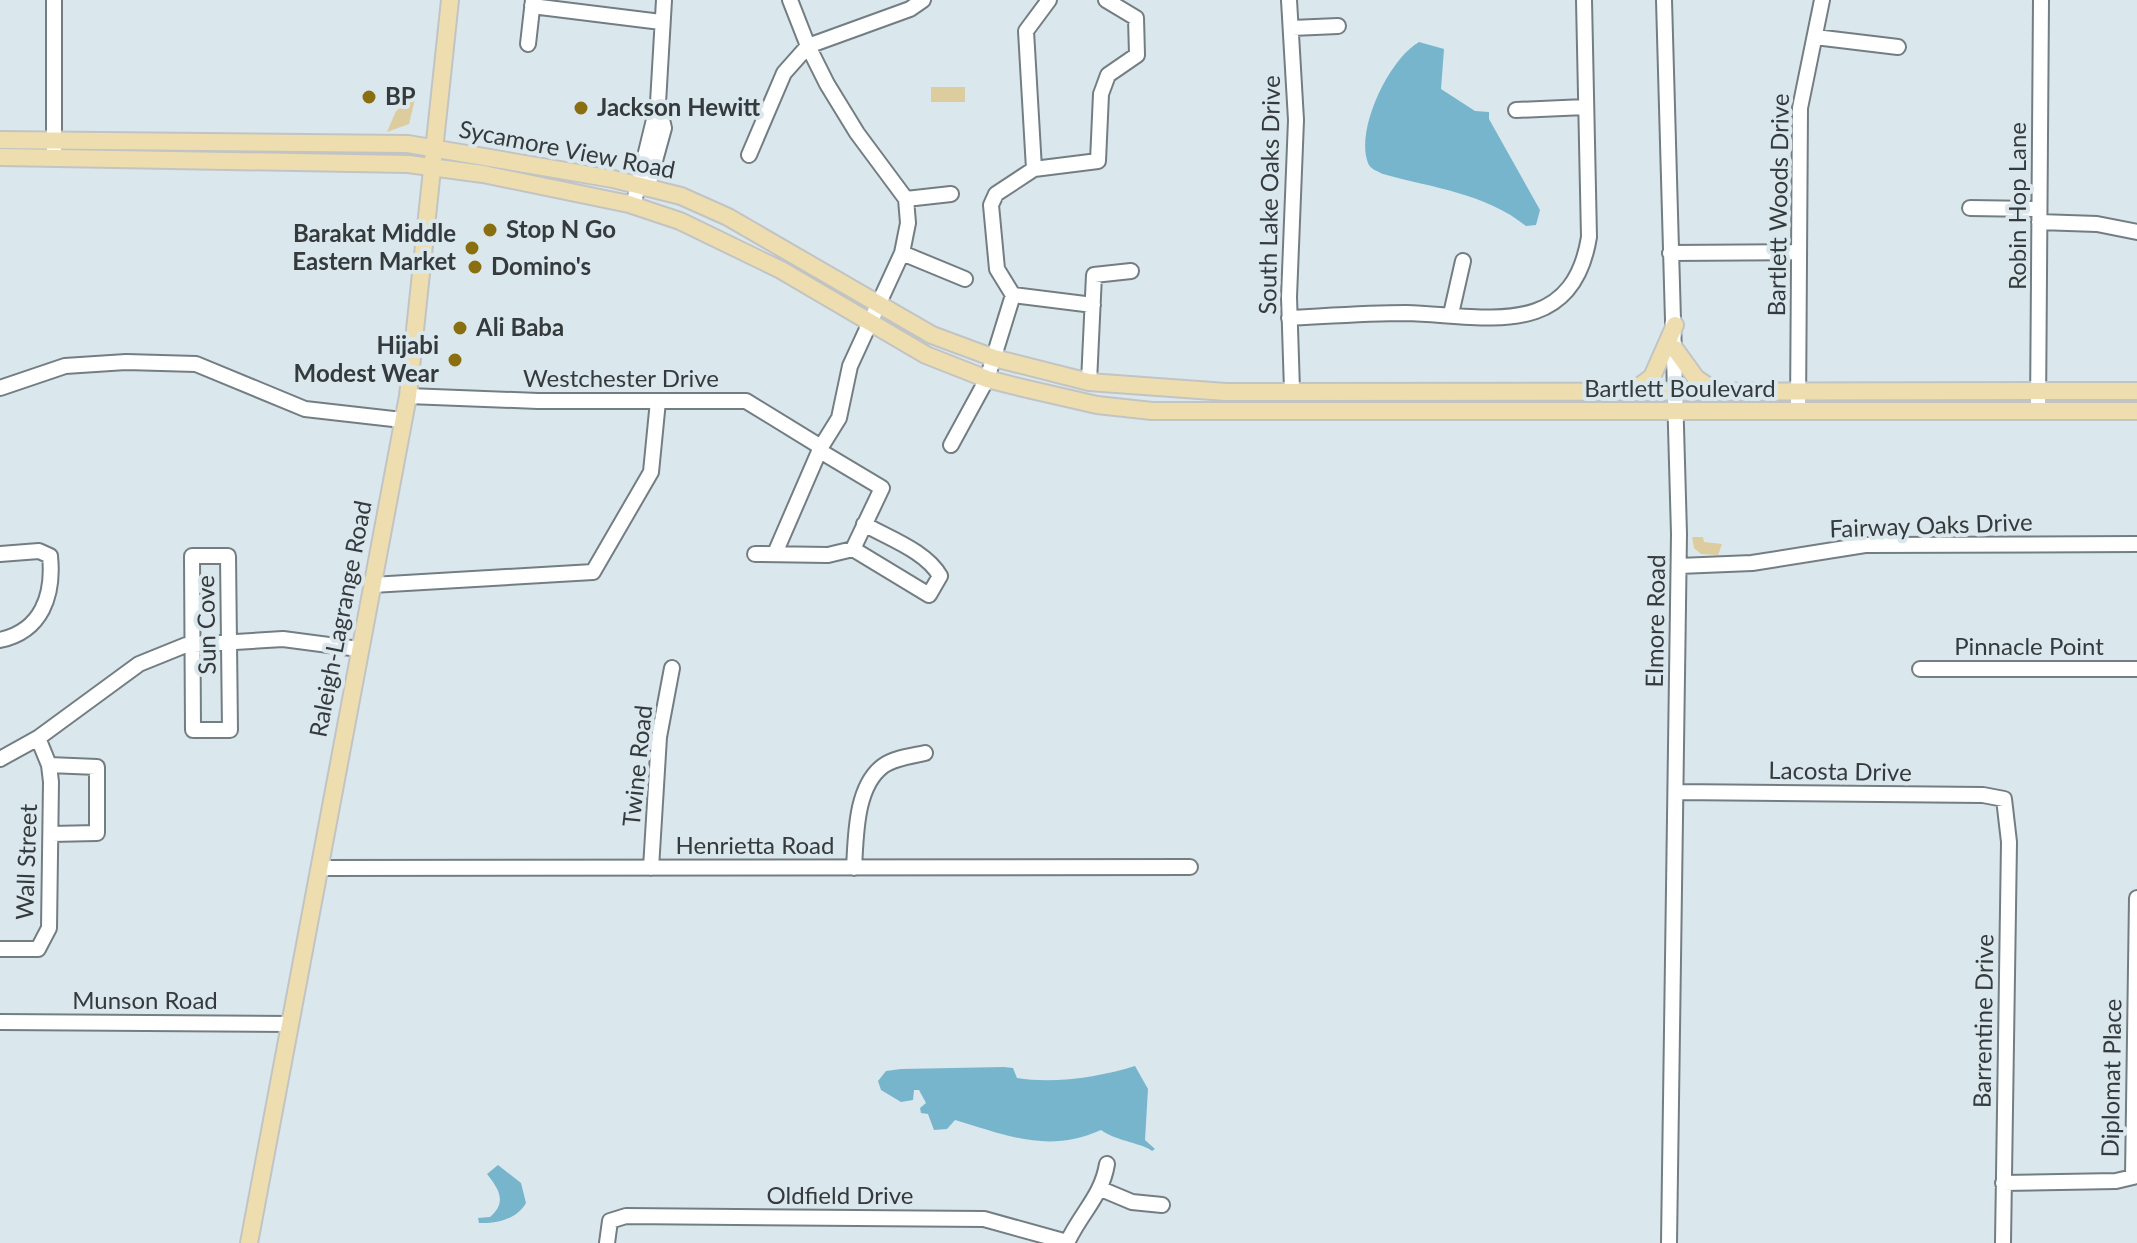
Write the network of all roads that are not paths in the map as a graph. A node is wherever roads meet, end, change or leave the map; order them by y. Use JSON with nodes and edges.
{"nodes":[{"id":1,"x":54,"y":0,"type":"edge"},
{"id":2,"x":450,"y":0,"type":"edge"},
{"id":3,"x":664,"y":0,"type":"edge"},
{"id":4,"x":790,"y":0,"type":"edge"},
{"id":5,"x":923,"y":0,"type":"edge"},
{"id":6,"x":1049,"y":0,"type":"edge"},
{"id":7,"x":1106,"y":0,"type":"edge"},
{"id":8,"x":1289,"y":0,"type":"edge"},
{"id":9,"x":1584,"y":0,"type":"edge"},
{"id":10,"x":1664,"y":0,"type":"edge"},
{"id":11,"x":1822,"y":0,"type":"edge"},
{"id":12,"x":2041,"y":0,"type":"edge"},
{"id":13,"x":532,"y":3,"type":"edge"},
{"id":14,"x":661,"y":22,"type":"junction"},
{"id":15,"x":1338,"y":26,"type":"dead end"},
{"id":16,"x":1292,"y":28,"type":"junction"},
{"id":17,"x":1815,"y":37,"type":"junction"},
{"id":18,"x":528,"y":44,"type":"dead end"},
{"id":19,"x":808,"y":46,"type":"junction"},
{"id":20,"x":1898,"y":47,"type":"dead end"},
{"id":21,"x":1585,"y":107,"type":"junction"},
{"id":22,"x":1516,"y":110,"type":"dead end"},
{"id":23,"x":53,"y":139,"type":"junction"},
{"id":24,"x":0,"y":140,"type":"edge"},
{"id":25,"x":435,"y":148,"type":"junction"},
{"id":26,"x":749,"y":155,"type":"dead end"},
{"id":27,"x":0,"y":157,"type":"edge"},
{"id":28,"x":54,"y":158,"type":"junction"},
{"id":29,"x":520,"y":163,"type":"junction"},
{"id":30,"x":433,"y":167,"type":"junction"},
{"id":31,"x":1034,"y":169,"type":"junction"},
{"id":32,"x":589,"y":175,"type":"junction"},
{"id":33,"x":516,"y":181,"type":"junction"},
{"id":34,"x":644,"y":187,"type":"junction"},
{"id":35,"x":951,"y":194,"type":"dead end"},
{"id":36,"x":585,"y":195,"type":"junction"},
{"id":37,"x":906,"y":199,"type":"junction"},
{"id":38,"x":638,"y":208,"type":"junction"},
{"id":39,"x":1970,"y":208,"type":"dead end"},
{"id":40,"x":2039,"y":216,"type":"junction"},
{"id":41,"x":2137,"y":232,"type":"edge"},
{"id":42,"x":1799,"y":252,"type":"junction"},
{"id":43,"x":902,"y":253,"type":"junction"},
{"id":44,"x":1670,"y":253,"type":"junction"},
{"id":45,"x":1463,"y":261,"type":"dead end"},
{"id":46,"x":1131,"y":271,"type":"dead end"},
{"id":47,"x":965,"y":279,"type":"dead end"},
{"id":48,"x":1013,"y":295,"type":"junction"},
{"id":49,"x":1093,"y":305,"type":"junction"},
{"id":50,"x":875,"y":313,"type":"junction"},
{"id":51,"x":1451,"y":314,"type":"junction"},
{"id":52,"x":1289,"y":318,"type":"junction"},
{"id":53,"x":1675,"y":325,"type":"junction"},
{"id":54,"x":1675,"y":349,"type":"junction"},
{"id":55,"x":991,"y":368,"type":"junction"},
{"id":56,"x":1089,"y":382,"type":"junction"},
{"id":57,"x":0,"y":388,"type":"edge"},
{"id":58,"x":1152,"y":388,"type":"junction"},
{"id":59,"x":1292,"y":390,"type":"junction"},
{"id":60,"x":1452,"y":391,"type":"junction"},
{"id":61,"x":1675,"y":391,"type":"junction"},
{"id":62,"x":2038,"y":391,"type":"junction"},
{"id":63,"x":2137,"y":391,"type":"edge"},
{"id":64,"x":1226,"y":392,"type":"joint"},
{"id":65,"x":1631,"y":392,"type":"junction"},
{"id":66,"x":1717,"y":392,"type":"junction"},
{"id":67,"x":1798,"y":392,"type":"junction"},
{"id":68,"x":408,"y":396,"type":"junction"},
{"id":69,"x":658,"y":401,"type":"junction"},
{"id":70,"x":1224,"y":410,"type":"joint"},
{"id":71,"x":1152,"y":411,"type":"junction"},
{"id":72,"x":2137,"y":411,"type":"edge"},
{"id":73,"x":1452,"y":412,"type":"junction"},
{"id":74,"x":1798,"y":412,"type":"junction"},
{"id":75,"x":2038,"y":412,"type":"junction"},
{"id":76,"x":1675,"y":414,"type":"junction"},
{"id":77,"x":402,"y":420,"type":"junction"},
{"id":78,"x":951,"y":445,"type":"dead end"},
{"id":79,"x":821,"y":449,"type":"junction"},
{"id":80,"x":864,"y":524,"type":"junction"},
{"id":81,"x":2137,"y":544,"type":"edge"},
{"id":82,"x":853,"y":549,"type":"junction"},
{"id":83,"x":776,"y":551,"type":"junction"},
{"id":84,"x":0,"y":554,"type":"edge"},
{"id":85,"x":755,"y":554,"type":"dead end"},
{"id":86,"x":1679,"y":566,"type":"junction"},
{"id":87,"x":372,"y":585,"type":"junction"},
{"id":88,"x":0,"y":640,"type":"edge"},
{"id":89,"x":230,"y":644,"type":"junction"},
{"id":90,"x":191,"y":645,"type":"junction"},
{"id":91,"x":359,"y":649,"type":"junction"},
{"id":92,"x":672,"y":668,"type":"dead end"},
{"id":93,"x":1920,"y":669,"type":"dead end"},
{"id":94,"x":2137,"y":669,"type":"edge"},
{"id":95,"x":38,"y":738,"type":"junction"},
{"id":96,"x":925,"y":753,"type":"dead end"},
{"id":97,"x":0,"y":759,"type":"edge"},
{"id":98,"x":49,"y":765,"type":"junction"},
{"id":99,"x":1676,"y":792,"type":"junction"},
{"id":100,"x":2004,"y":799,"type":"joint"},
{"id":101,"x":51,"y":834,"type":"junction"},
{"id":102,"x":1190,"y":867,"type":"dead end"},
{"id":103,"x":319,"y":868,"type":"junction"},
{"id":104,"x":651,"y":868,"type":"junction"},
{"id":105,"x":854,"y":868,"type":"junction"},
{"id":106,"x":2137,"y":898,"type":"edge"},
{"id":107,"x":0,"y":949,"type":"edge"},
{"id":108,"x":0,"y":1022,"type":"edge"},
{"id":109,"x":290,"y":1024,"type":"junction"},
{"id":110,"x":1107,"y":1164,"type":"dead end"},
{"id":111,"x":2003,"y":1183,"type":"junction"},
{"id":112,"x":1101,"y":1189,"type":"junction"},
{"id":113,"x":1162,"y":1205,"type":"dead end"},
{"id":114,"x":1067,"y":1242,"type":"edge"},
{"id":115,"x":249,"y":1243,"type":"edge"},
{"id":116,"x":607,"y":1243,"type":"edge"},
{"id":117,"x":1669,"y":1243,"type":"edge"},
{"id":118,"x":2003,"y":1243,"type":"edge"}],
"edges":[{"from":1,"to":23,"type":"street"},
{"from":2,"to":25,"type":"main road","name":"Raleigh-Lagrange Road"},
{"from":3,"to":14,"type":"street"},
{"from":4,"to":19,"type":"street"},
{"from":5,"to":19,"type":"street"},
{"from":6,"to":31,"type":"street"},
{"from":7,"to":31,"type":"street"},
{"from":8,"to":16,"type":"street","name":"South Lake Oaks Drive"},
{"from":9,"to":21,"type":"street"},
{"from":10,"to":44,"type":"street","name":"Elmore Road"},
{"from":11,"to":17,"type":"street","name":"Bartlett Woods Drive"},
{"from":12,"to":40,"type":"street","name":"Robin Hop Lane"},
{"from":13,"to":14,"type":"street"},
{"from":13,"to":18,"type":"street"},
{"from":14,"to":34,"type":"street"},
{"from":15,"to":16,"type":"street"},
{"from":16,"to":52,"type":"street","name":"South Lake Oaks Drive"},
{"from":17,"to":20,"type":"street"},
{"from":17,"to":42,"type":"street","name":"Bartlett Woods Drive"},
{"from":19,"to":26,"type":"street"},
{"from":19,"to":37,"type":"street"},
{"from":21,"to":22,"type":"street"},
{"from":21,"to":51,"type":"street"},
{"from":23,"to":24,"type":"main road","name":"Sycamore View Road"},
{"from":23,"to":25,"type":"main road","name":"Sycamore View Road"},
{"from":23,"to":28,"type":"street"},
{"from":25,"to":29,"type":"main road","name":"Sycamore View Road"},
{"from":25,"to":30,"type":"main road","name":"Raleigh-Lagrange Road"},
{"from":27,"to":28,"type":"main road","name":"Sycamore View Road"},
{"from":28,"to":30,"type":"main road","name":"Sycamore View Road"},
{"from":29,"to":32,"type":"main road","name":"Sycamore View Road"},
{"from":29,"to":33,"type":"main road"},
{"from":30,"to":33,"type":"main road","name":"Sycamore View Road"},
{"from":30,"to":68,"type":"main road","name":"Raleigh-Lagrange Road"},
{"from":31,"to":48,"type":"street"},
{"from":32,"to":34,"type":"main road","name":"Sycamore View Road"},
{"from":32,"to":36,"type":"main road"},
{"from":33,"to":36,"type":"main road","name":"Sycamore View Road"},
{"from":34,"to":38,"type":"street"},
{"from":34,"to":50,"type":"main road","name":"Sycamore View Road"},
{"from":35,"to":37,"type":"street"},
{"from":36,"to":38,"type":"main road","name":"Sycamore View Road"},
{"from":37,"to":43,"type":"street"},
{"from":38,"to":50,"type":"main road","name":"Sycamore View Road"},
{"from":39,"to":40,"type":"street"},
{"from":40,"to":41,"type":"street"},
{"from":40,"to":62,"type":"street","name":"Robin Hop Lane"},
{"from":42,"to":44,"type":"street"},
{"from":42,"to":67,"type":"street","name":"Bartlett Woods Drive"},
{"from":43,"to":47,"type":"street"},
{"from":43,"to":50,"type":"street"},
{"from":44,"to":53,"type":"street","name":"Elmore Road"},
{"from":45,"to":51,"type":"street"},
{"from":46,"to":49,"type":"street"},
{"from":48,"to":49,"type":"street"},
{"from":48,"to":55,"type":"street"},
{"from":49,"to":56,"type":"street"},
{"from":50,"to":55,"type":"main road","name":"Sycamore View Road"},
{"from":50,"to":79,"type":"street"},
{"from":51,"to":52,"type":"street"},
{"from":52,"to":59,"type":"street","name":"South Lake Oaks Drive"},
{"from":53,"to":54,"type":"street","name":"Elmore Road"},
{"from":53,"to":65,"type":"main road"},
{"from":54,"to":61,"type":"street","name":"Elmore Road"},
{"from":54,"to":66,"type":"main road"},
{"from":55,"to":56,"type":"main road","name":"Sycamore View Road"},
{"from":55,"to":71,"type":"main road","name":"Sycamore View Road"},
{"from":55,"to":78,"type":"street"},
{"from":56,"to":58,"type":"main road","name":"Sycamore View Road"},
{"from":57,"to":77,"type":"street"},
{"from":58,"to":64,"type":"main road","name":"Sycamore View Road"},
{"from":58,"to":71,"type":"main road"},
{"from":59,"to":60,"type":"main road","name":"Bartlett Boulevard"},
{"from":59,"to":64,"type":"main road","name":"Bartlett Boulevard"},
{"from":60,"to":65,"type":"main road","name":"Bartlett Boulevard"},
{"from":60,"to":73,"type":"main road"},
{"from":61,"to":65,"type":"main road","name":"Bartlett Boulevard"},
{"from":61,"to":66,"type":"main road","name":"Bartlett Boulevard"},
{"from":61,"to":76,"type":"street","name":"Elmore Road"},
{"from":62,"to":63,"type":"main road","name":"Bartlett Boulevard"},
{"from":62,"to":67,"type":"main road","name":"Bartlett Boulevard"},
{"from":62,"to":75,"type":"street","name":"Robin Hop Lane"},
{"from":66,"to":67,"type":"main road","name":"Bartlett Boulevard"},
{"from":67,"to":74,"type":"street","name":"Bartlett Woods Drive"},
{"from":68,"to":69,"type":"street","name":"Westchester Drive"},
{"from":68,"to":77,"type":"main road","name":"Raleigh-Lagrange Road"},
{"from":69,"to":79,"type":"street","name":"Westchester Drive"},
{"from":69,"to":87,"type":"street"},
{"from":70,"to":71,"type":"main road","name":"Sycamore View Road"},
{"from":70,"to":73,"type":"main road","name":"Bartlett Boulevard"},
{"from":72,"to":75,"type":"main road","name":"Bartlett Boulevard"},
{"from":73,"to":76,"type":"main road","name":"Bartlett Boulevard"},
{"from":74,"to":75,"type":"main road","name":"Bartlett Boulevard"},
{"from":74,"to":76,"type":"main road","name":"Bartlett Boulevard"},
{"from":76,"to":86,"type":"street","name":"Elmore Road"},
{"from":77,"to":87,"type":"main road","name":"Raleigh-Lagrange Road"},
{"from":79,"to":80,"type":"street","name":"Westchester Drive"},
{"from":79,"to":83,"type":"street"},
{"from":80,"to":82,"type":"street"},
{"from":80,"to":82,"type":"street"},
{"from":81,"to":86,"type":"street","name":"Fairway Oaks Drive"},
{"from":82,"to":83,"type":"street"},
{"from":83,"to":85,"type":"street"},
{"from":84,"to":88,"type":"street"},
{"from":86,"to":99,"type":"street","name":"Elmore Road"},
{"from":87,"to":91,"type":"main road","name":"Raleigh-Lagrange Road"},
{"from":89,"to":90,"type":"street"},
{"from":89,"to":90,"type":"street","name":"Sun Cove"},
{"from":89,"to":90,"type":"street","name":"Sun Cove"},
{"from":89,"to":91,"type":"street"},
{"from":90,"to":95,"type":"street"},
{"from":91,"to":103,"type":"main road","name":"Raleigh-Lagrange Road"},
{"from":92,"to":104,"type":"street","name":"Twine Road"},
{"from":93,"to":94,"type":"street","name":"Pinnacle Point"},
{"from":95,"to":97,"type":"street"},
{"from":95,"to":98,"type":"street","name":"Wall Street"},
{"from":96,"to":105,"type":"street"},
{"from":98,"to":101,"type":"street","name":"Wall Street"},
{"from":98,"to":101,"type":"street"},
{"from":99,"to":100,"type":"street","name":"Lacosta Drive"},
{"from":99,"to":117,"type":"street","name":"Elmore Road"},
{"from":100,"to":111,"type":"street","name":"Barrentine Drive"},
{"from":101,"to":107,"type":"street","name":"Wall Street"},
{"from":102,"to":105,"type":"street","name":"Henrietta Road"},
{"from":103,"to":104,"type":"street","name":"Henrietta Road"},
{"from":103,"to":109,"type":"main road","name":"Raleigh-Lagrange Road"},
{"from":104,"to":105,"type":"street","name":"Henrietta Road"},
{"from":106,"to":111,"type":"street","name":"Diplomat Place"},
{"from":108,"to":109,"type":"street","name":"Munson Road"},
{"from":109,"to":115,"type":"main road","name":"Raleigh-Lagrange Road"},
{"from":110,"to":112,"type":"street"},
{"from":111,"to":118,"type":"street","name":"Barrentine Drive"},
{"from":112,"to":113,"type":"street"},
{"from":112,"to":114,"type":"street"},
{"from":114,"to":116,"type":"street","name":"Oldfield Drive"}]}
